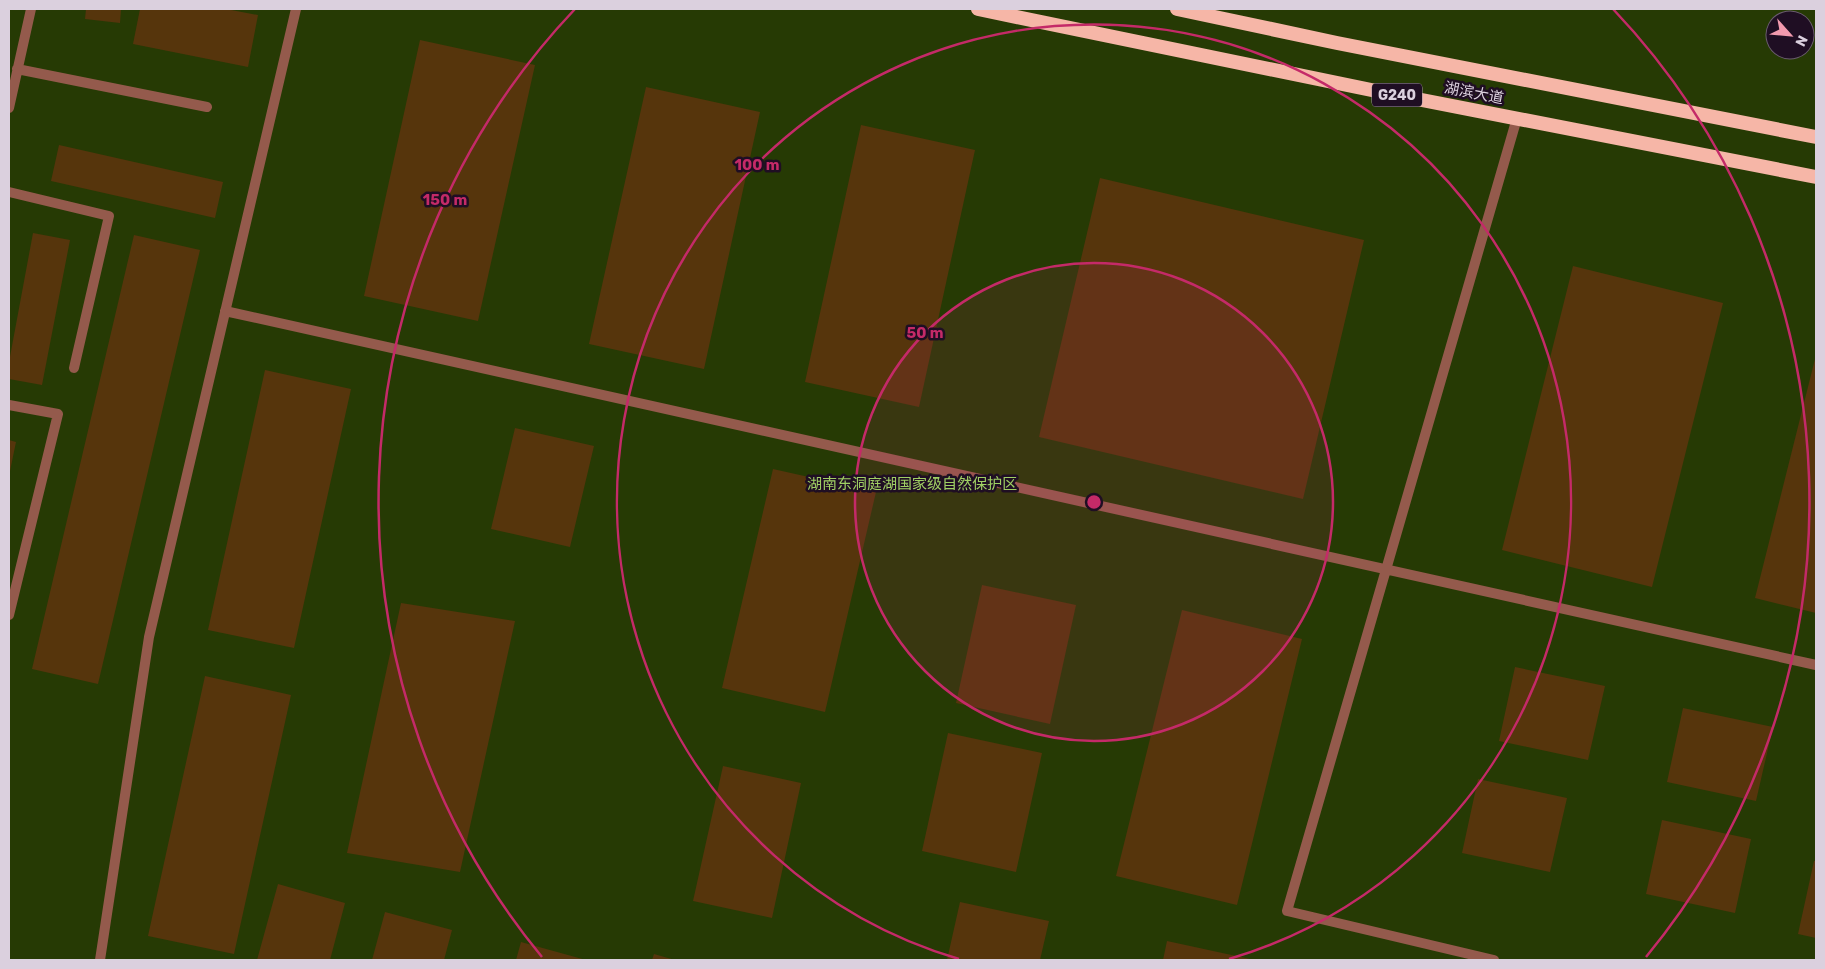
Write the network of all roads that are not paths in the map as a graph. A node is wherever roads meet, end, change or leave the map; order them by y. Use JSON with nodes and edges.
{"nodes":[{"id":1,"x":30,"y":9,"type":"edge"},
{"id":2,"x":296,"y":9,"type":"edge"},
{"id":3,"x":978,"y":9,"type":"edge"},
{"id":4,"x":1177,"y":9,"type":"edge"},
{"id":5,"x":17,"y":69,"type":"junction"},
{"id":6,"x":207,"y":107,"type":"dead end"},
{"id":7,"x":9,"y":108,"type":"edge"},
{"id":8,"x":1517,"y":118,"type":"junction"},
{"id":9,"x":1816,"y":137,"type":"edge"},
{"id":10,"x":1816,"y":177,"type":"edge"},
{"id":11,"x":9,"y":192,"type":"edge"},
{"id":12,"x":225,"y":311,"type":"junction"},
{"id":13,"x":74,"y":368,"type":"dead end"},
{"id":14,"x":9,"y":405,"type":"edge"},
{"id":15,"x":9,"y":615,"type":"edge"},
{"id":16,"x":1816,"y":665,"type":"edge"},
{"id":17,"x":100,"y":960,"type":"edge"},
{"id":18,"x":1494,"y":960,"type":"edge"}],
"edges":[{"from":1,"to":5,"type":"street"},
{"from":2,"to":12,"type":"street"},
{"from":3,"to":8,"type":"highway","name":"湖滨大道","number":"G240"},
{"from":4,"to":9,"type":"highway","name":"湖滨大道"},
{"from":5,"to":6,"type":"street"},
{"from":5,"to":7,"type":"street"},
{"from":8,"to":10,"type":"highway","name":"湖滨大道","number":"G240"},
{"from":8,"to":18,"type":"street"},
{"from":11,"to":13,"type":"street"},
{"from":12,"to":16,"type":"street"},
{"from":12,"to":17,"type":"street"},
{"from":14,"to":15,"type":"street"}]}
